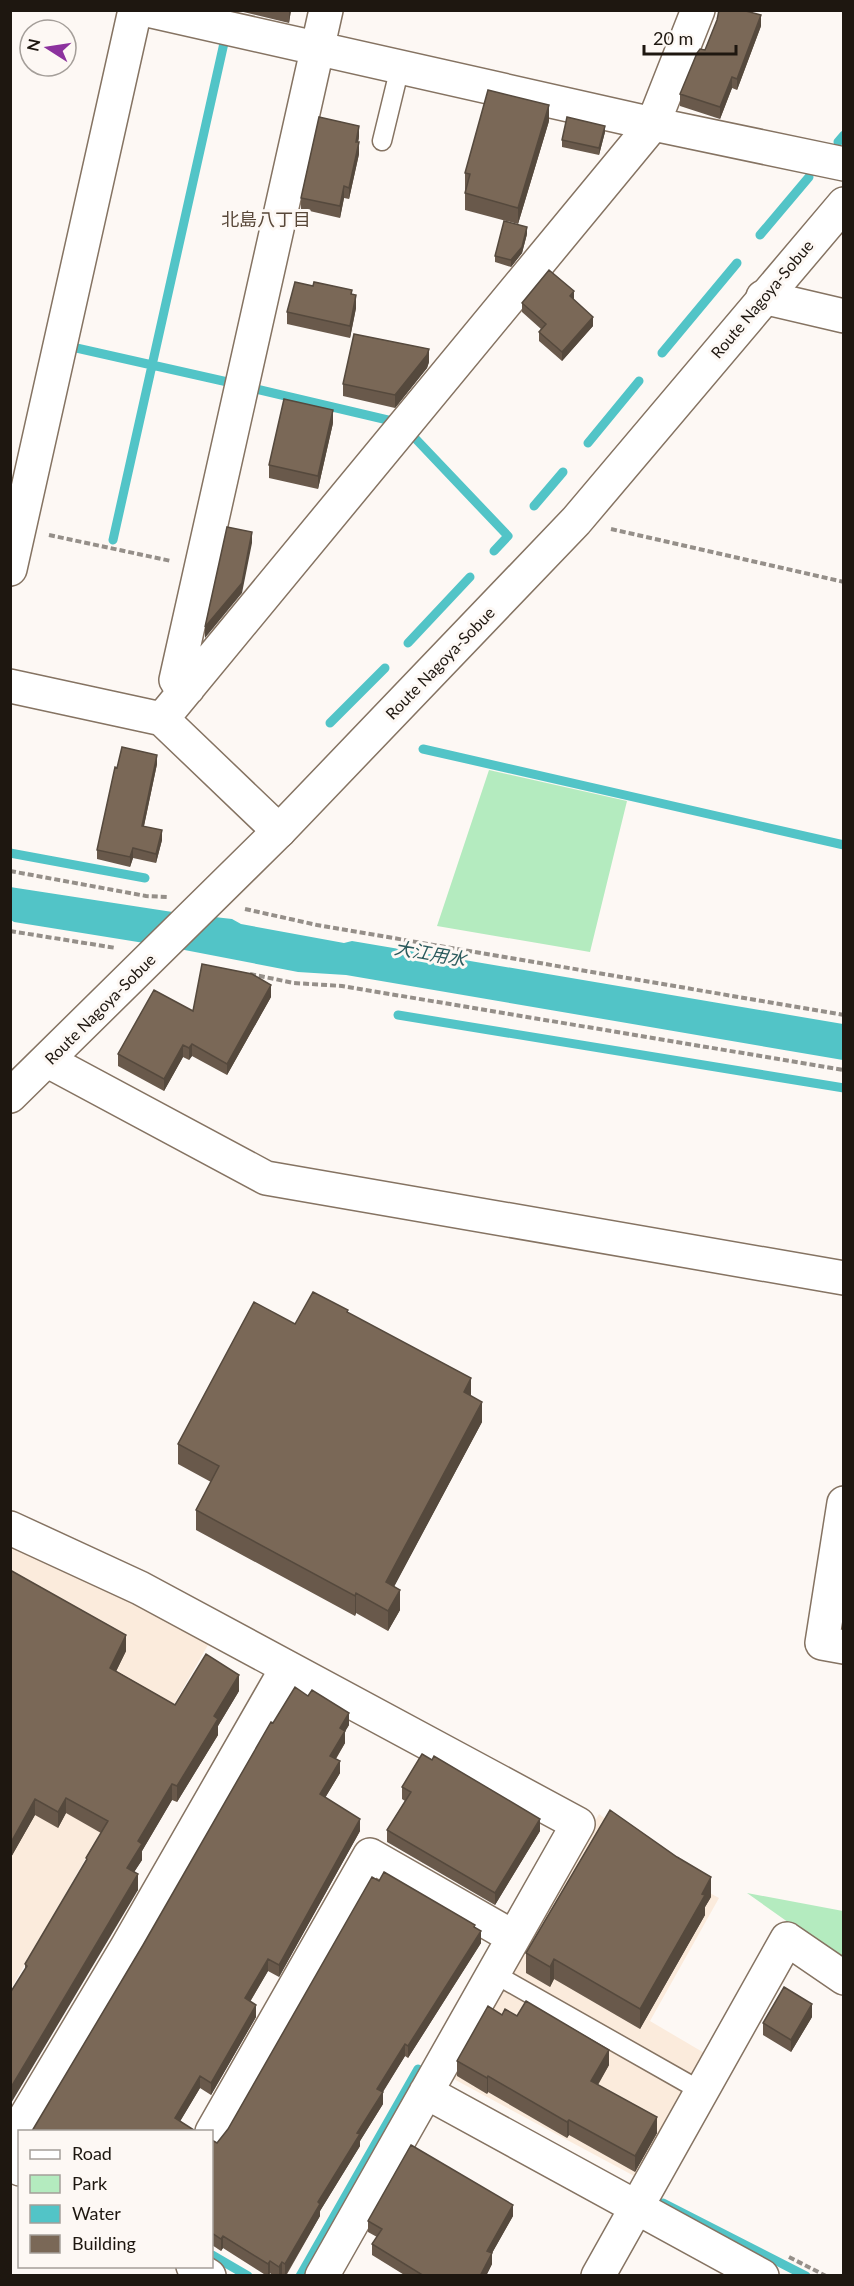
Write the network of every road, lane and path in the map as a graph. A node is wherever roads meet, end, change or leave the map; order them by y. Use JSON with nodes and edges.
{"nodes":[{"id":1,"x":135,"y":10,"type":"edge"},
{"id":2,"x":147,"y":10,"type":"edge"},
{"id":3,"x":326,"y":10,"type":"edge"},
{"id":4,"x":698,"y":10,"type":"edge"},
{"id":5,"x":317,"y":49,"type":"junction"},
{"id":6,"x":400,"y":67,"type":"junction"},
{"id":7,"x":653,"y":124,"type":"junction"},
{"id":8,"x":382,"y":141,"type":"dead end"},
{"id":9,"x":843,"y":164,"type":"edge"},
{"id":10,"x":843,"y":204,"type":"edge"},
{"id":11,"x":763,"y":297,"type":"junction"},
{"id":12,"x":843,"y":316,"type":"edge"},
{"id":13,"x":576,"y":521,"type":"junction"},
{"id":14,"x":20,"y":528,"type":"junction"},
{"id":15,"x":201,"y":568,"type":"junction"},
{"id":16,"x":10,"y":569,"type":"edge"},
{"id":17,"x":843,"y":582,"type":"edge"},
{"id":18,"x":10,"y":686,"type":"edge"},
{"id":19,"x":188,"y":688,"type":"junction"},
{"id":20,"x":162,"y":719,"type":"junction"},
{"id":21,"x":279,"y":831,"type":"junction"},
{"id":22,"x":10,"y":871,"type":"edge"},
{"id":23,"x":205,"y":905,"type":"junction"},
{"id":24,"x":10,"y":931,"type":"edge"},
{"id":25,"x":156,"y":953,"type":"junction"},
{"id":26,"x":247,"y":974,"type":"edge"},
{"id":27,"x":843,"y":1015,"type":"edge"},
{"id":28,"x":48,"y":1060,"type":"junction"},
{"id":29,"x":843,"y":1070,"type":"edge"},
{"id":30,"x":10,"y":1096,"type":"edge"},
{"id":31,"x":843,"y":1278,"type":"edge"},
{"id":32,"x":843,"y":1503,"type":"edge"},
{"id":33,"x":10,"y":1528,"type":"edge"},
{"id":34,"x":843,"y":1647,"type":"edge"},
{"id":35,"x":287,"y":1668,"type":"junction"},
{"id":36,"x":513,"y":1937,"type":"junction"},
{"id":37,"x":493,"y":1973,"type":"junction"},
{"id":38,"x":843,"y":1978,"type":"edge"},
{"id":39,"x":701,"y":2091,"type":"junction"},
{"id":40,"x":426,"y":2092,"type":"junction"},
{"id":41,"x":18,"y":2130,"type":"edge"},
{"id":42,"x":213,"y":2130,"type":"edge"},
{"id":43,"x":18,"y":2131,"type":"edge"},
{"id":44,"x":10,"y":2144,"type":"edge"},
{"id":45,"x":636,"y":2207,"type":"junction"},
{"id":46,"x":322,"y":2276,"type":"edge"},
{"id":47,"x":598,"y":2276,"type":"edge"},
{"id":48,"x":762,"y":2276,"type":"edge"}],
"edges":[{"from":1,"to":14,"type":"street"},
{"from":2,"to":5,"type":"street"},
{"from":3,"to":5,"type":"street"},
{"from":4,"to":7,"type":"street"},
{"from":5,"to":6,"type":"street"},
{"from":5,"to":15,"type":"street"},
{"from":6,"to":7,"type":"street"},
{"from":6,"to":8,"type":"lane"},
{"from":7,"to":9,"type":"street"},
{"from":7,"to":19,"type":"street"},
{"from":10,"to":11,"type":"street","name":"Route Nagoya-Sobue"},
{"from":11,"to":12,"type":"street"},
{"from":11,"to":13,"type":"street","name":"Route Nagoya-Sobue"},
{"from":13,"to":17,"type":"path"},
{"from":13,"to":21,"type":"street","name":"Route Nagoya-Sobue"},
{"from":14,"to":15,"type":"path"},
{"from":14,"to":16,"type":"street"},
{"from":15,"to":19,"type":"street"},
{"from":18,"to":20,"type":"street"},
{"from":19,"to":20,"type":"street"},
{"from":20,"to":21,"type":"street"},
{"from":21,"to":23,"type":"street","name":"Route Nagoya-Sobue"},
{"from":22,"to":23,"type":"path"},
{"from":23,"to":25,"type":"street","name":"Route Nagoya-Sobue"},
{"from":23,"to":27,"type":"path"},
{"from":24,"to":25,"type":"path"},
{"from":25,"to":28,"type":"street","name":"Route Nagoya-Sobue"},
{"from":26,"to":29,"type":"path"},
{"from":28,"to":30,"type":"street","name":"Route Nagoya-Sobue"},
{"from":28,"to":31,"type":"street"},
{"from":32,"to":34,"type":"street"},
{"from":33,"to":35,"type":"street"},
{"from":35,"to":36,"type":"street"},
{"from":35,"to":41,"type":"street"},
{"from":36,"to":37,"type":"street"},
{"from":36,"to":42,"type":"street"},
{"from":37,"to":39,"type":"lane"},
{"from":37,"to":40,"type":"street"},
{"from":38,"to":39,"type":"street"},
{"from":39,"to":45,"type":"street"},
{"from":40,"to":45,"type":"street"},
{"from":40,"to":46,"type":"street"},
{"from":43,"to":44,"type":"street"},
{"from":45,"to":47,"type":"street"},
{"from":45,"to":48,"type":"street"}]}
